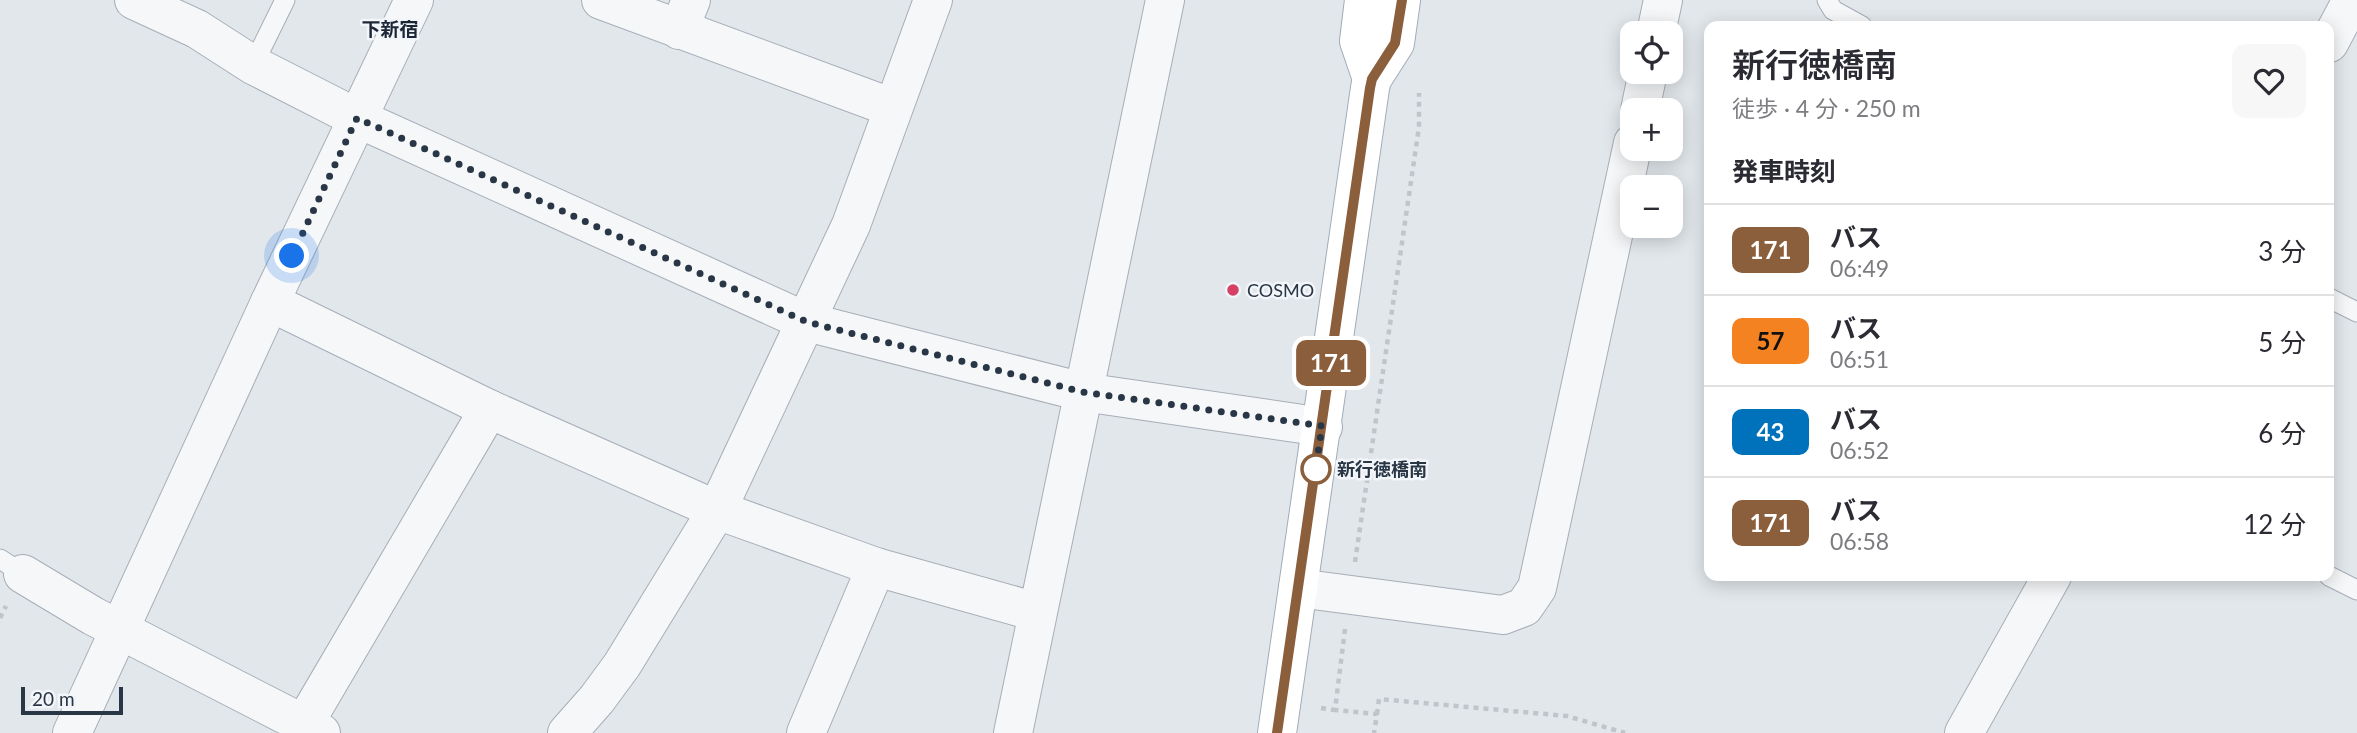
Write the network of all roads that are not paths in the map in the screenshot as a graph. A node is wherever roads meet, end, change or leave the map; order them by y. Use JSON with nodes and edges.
{"nodes":[{"id":1,"x":134,"y":0,"type":"edge"},
{"id":2,"x":285,"y":0,"type":"edge"},
{"id":3,"x":414,"y":0,"type":"edge"},
{"id":4,"x":601,"y":0,"type":"edge"},
{"id":5,"x":933,"y":0,"type":"edge"},
{"id":6,"x":1165,"y":0,"type":"edge"},
{"id":7,"x":1364,"y":0,"type":"edge"},
{"id":8,"x":1402,"y":0,"type":"edge"},
{"id":9,"x":1663,"y":0,"type":"edge"},
{"id":10,"x":1827,"y":0,"type":"edge"},
{"id":11,"x":2351,"y":0,"type":"edge"},
{"id":12,"x":685,"y":15,"type":"edge"},
{"id":13,"x":1659,"y":21,"type":"edge"},
{"id":14,"x":1853,"y":21,"type":"edge"},
{"id":15,"x":2334,"y":33,"type":"edge"},
{"id":16,"x":253,"y":65,"type":"junction"},
{"id":17,"x":1372,"y":79,"type":"junction"},
{"id":18,"x":893,"y":108,"type":"junction"},
{"id":19,"x":357,"y":118,"type":"junction"},
{"id":20,"x":1629,"y":161,"type":"edge"},
{"id":21,"x":2334,"y":300,"type":"edge"},
{"id":22,"x":270,"y":302,"type":"junction"},
{"id":23,"x":2357,"y":312,"type":"edge"},
{"id":24,"x":807,"y":322,"type":"junction"},
{"id":25,"x":1083,"y":392,"type":"junction"},
{"id":26,"x":489,"y":409,"type":"junction"},
{"id":27,"x":1322,"y":426,"type":"junction"},
{"id":28,"x":716,"y":510,"type":"junction"},
{"id":29,"x":11,"y":566,"type":"edge"},
{"id":30,"x":876,"y":567,"type":"junction"},
{"id":31,"x":2334,"y":578,"type":"edge"},
{"id":32,"x":2049,"y":581,"type":"edge"},
{"id":33,"x":1298,"y":588,"type":"junction"},
{"id":34,"x":2357,"y":590,"type":"edge"},
{"id":35,"x":1037,"y":612,"type":"junction"},
{"id":36,"x":120,"y":629,"type":"junction"},
{"id":37,"x":313,"y":729,"type":"edge"},
{"id":38,"x":72,"y":733,"type":"edge"},
{"id":39,"x":568,"y":733,"type":"edge"},
{"id":40,"x":806,"y":733,"type":"edge"},
{"id":41,"x":1013,"y":733,"type":"edge"},
{"id":42,"x":1277,"y":733,"type":"edge"},
{"id":43,"x":1964,"y":733,"type":"edge"}],
"edges":[{"from":1,"to":16,"type":"street"},
{"from":2,"to":16,"type":"lane"},
{"from":3,"to":19,"type":"street"},
{"from":4,"to":12,"type":"street"},
{"from":5,"to":18,"type":"street"},
{"from":6,"to":25,"type":"street"},
{"from":7,"to":17,"type":"main road"},
{"from":8,"to":17,"type":"main road"},
{"from":9,"to":13,"type":"street"},
{"from":10,"to":14,"type":"lane"},
{"from":11,"to":15,"type":"street"},
{"from":12,"to":18,"type":"street"},
{"from":16,"to":19,"type":"street"},
{"from":17,"to":27,"type":"main road"},
{"from":18,"to":24,"type":"street"},
{"from":19,"to":22,"type":"street"},
{"from":19,"to":24,"type":"street"},
{"from":20,"to":33,"type":"street"},
{"from":21,"to":23,"type":"lane"},
{"from":22,"to":26,"type":"street"},
{"from":22,"to":36,"type":"street"},
{"from":24,"to":25,"type":"street"},
{"from":24,"to":28,"type":"street"},
{"from":25,"to":27,"type":"street"},
{"from":25,"to":35,"type":"street"},
{"from":26,"to":28,"type":"street"},
{"from":26,"to":37,"type":"street"},
{"from":27,"to":33,"type":"main road"},
{"from":28,"to":30,"type":"street"},
{"from":28,"to":39,"type":"street"},
{"from":29,"to":36,"type":"street"},
{"from":30,"to":35,"type":"street"},
{"from":30,"to":40,"type":"street"},
{"from":31,"to":34,"type":"lane"},
{"from":32,"to":43,"type":"street"},
{"from":33,"to":42,"type":"main road"},
{"from":35,"to":41,"type":"street"},
{"from":36,"to":37,"type":"street"},
{"from":36,"to":38,"type":"street"}]}
